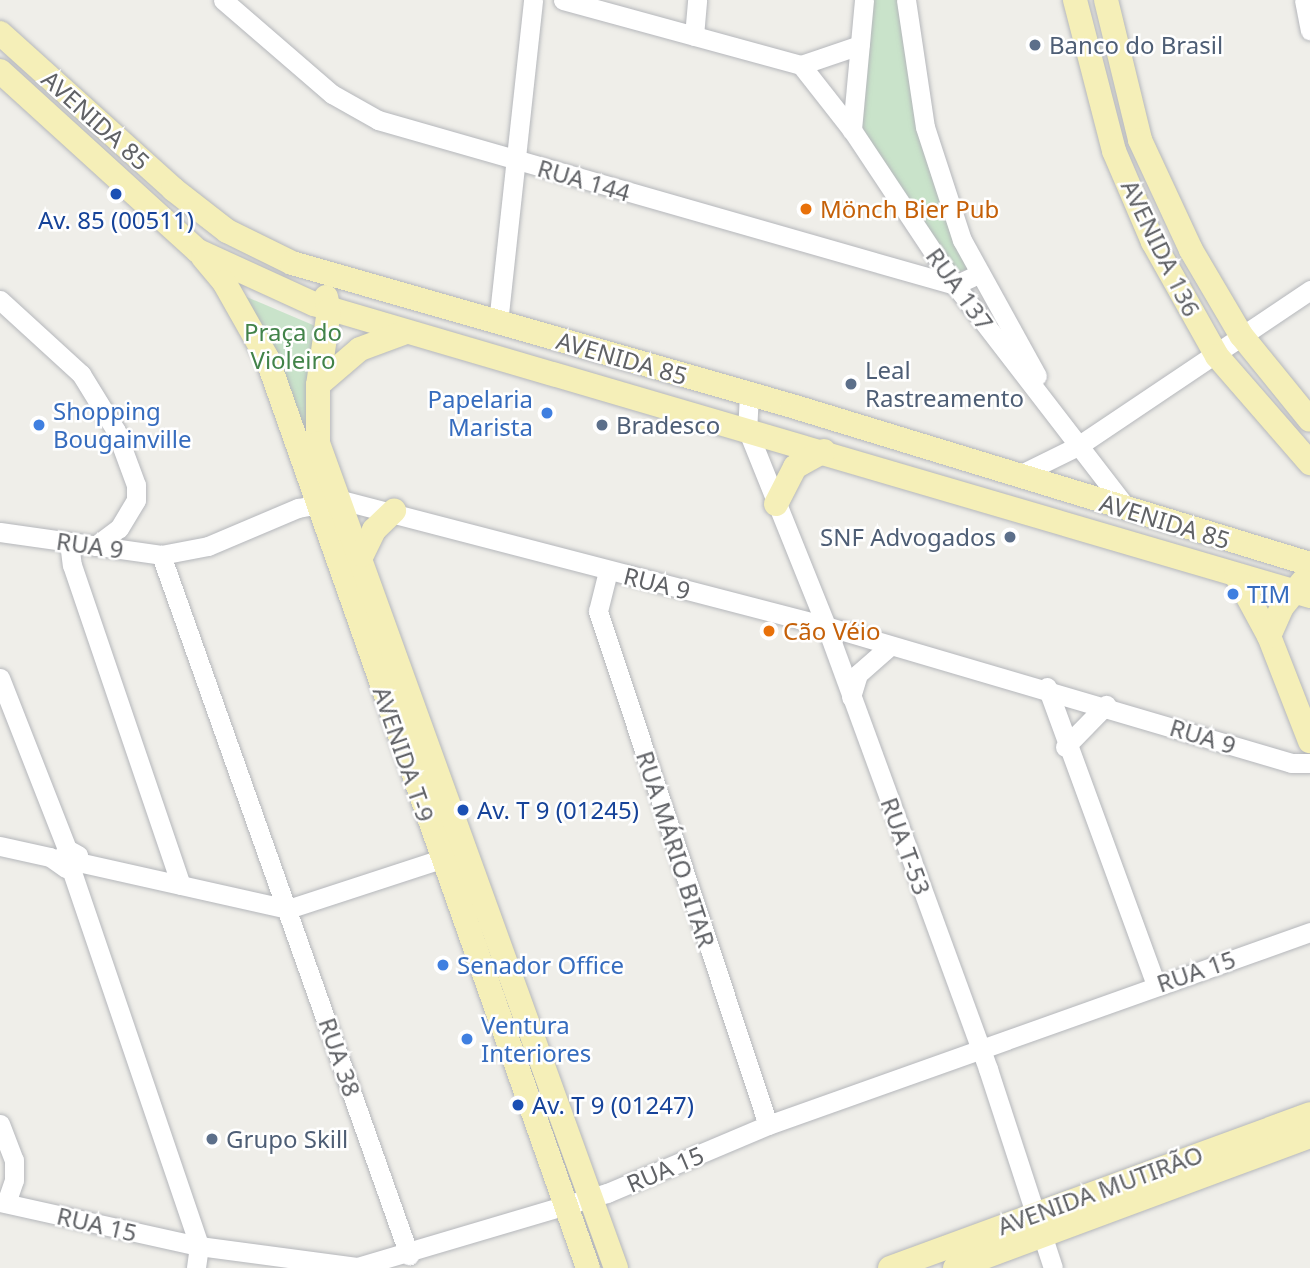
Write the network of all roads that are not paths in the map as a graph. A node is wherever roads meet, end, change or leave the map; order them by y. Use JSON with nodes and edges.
{"nodes":[{"id":1,"x":223,"y":0,"type":"edge"},
{"id":2,"x":533,"y":0,"type":"edge"},
{"id":3,"x":563,"y":0,"type":"edge"},
{"id":4,"x":696,"y":0,"type":"edge"},
{"id":5,"x":864,"y":0,"type":"edge"},
{"id":6,"x":906,"y":0,"type":"edge"},
{"id":7,"x":1075,"y":0,"type":"edge"},
{"id":8,"x":1106,"y":0,"type":"edge"},
{"id":9,"x":1304,"y":0,"type":"edge"},
{"id":10,"x":1310,"y":30,"type":"edge"},
{"id":11,"x":0,"y":33,"type":"edge"},
{"id":12,"x":694,"y":36,"type":"junction"},
{"id":13,"x":860,"y":45,"type":"junction"},
{"id":14,"x":801,"y":65,"type":"junction"},
{"id":15,"x":0,"y":71,"type":"edge"},
{"id":16,"x":852,"y":130,"type":"junction"},
{"id":17,"x":518,"y":161,"type":"junction"},
{"id":18,"x":198,"y":251,"type":"junction"},
{"id":19,"x":320,"y":274,"type":"junction"},
{"id":20,"x":979,"y":274,"type":"junction"},
{"id":21,"x":955,"y":285,"type":"junction"},
{"id":22,"x":1310,"y":290,"type":"edge"},
{"id":23,"x":0,"y":300,"type":"edge"},
{"id":24,"x":329,"y":310,"type":"junction"},
{"id":25,"x":498,"y":323,"type":"junction"},
{"id":26,"x":406,"y":332,"type":"junction"},
{"id":27,"x":1241,"y":335,"type":"junction"},
{"id":28,"x":1217,"y":356,"type":"junction"},
{"id":29,"x":318,"y":385,"type":"junction"},
{"id":30,"x":749,"y":394,"type":"junction"},
{"id":31,"x":1310,"y":420,"type":"edge"},
{"id":32,"x":747,"y":429,"type":"junction"},
{"id":33,"x":1078,"y":446,"type":"junction"},
{"id":34,"x":824,"y":451,"type":"junction"},
{"id":35,"x":1310,"y":463,"type":"edge"},
{"id":36,"x":1021,"y":474,"type":"junction"},
{"id":37,"x":329,"y":501,"type":"junction"},
{"id":38,"x":776,"y":504,"type":"junction"},
{"id":39,"x":394,"y":511,"type":"junction"},
{"id":40,"x":1130,"y":512,"type":"junction"},
{"id":41,"x":0,"y":532,"type":"edge"},
{"id":42,"x":69,"y":542,"type":"junction"},
{"id":43,"x":95,"y":546,"type":"junction"},
{"id":44,"x":161,"y":555,"type":"junction"},
{"id":45,"x":362,"y":555,"type":"junction"},
{"id":46,"x":1310,"y":564,"type":"edge"},
{"id":47,"x":608,"y":571,"type":"junction"},
{"id":48,"x":1310,"y":572,"type":"edge"},
{"id":49,"x":1236,"y":575,"type":"junction"},
{"id":50,"x":1302,"y":594,"type":"edge"},
{"id":51,"x":826,"y":626,"type":"junction"},
{"id":52,"x":1269,"y":636,"type":"junction"},
{"id":53,"x":890,"y":646,"type":"junction"},
{"id":54,"x":0,"y":678,"type":"edge"},
{"id":55,"x":1046,"y":687,"type":"junction"},
{"id":56,"x":851,"y":697,"type":"junction"},
{"id":57,"x":1106,"y":705,"type":"junction"},
{"id":58,"x":1310,"y":741,"type":"edge"},
{"id":59,"x":1065,"y":747,"type":"junction"},
{"id":60,"x":1310,"y":763,"type":"edge"},
{"id":61,"x":0,"y":846,"type":"edge"},
{"id":62,"x":440,"y":859,"type":"junction"},
{"id":63,"x":271,"y":860,"type":"junction"},
{"id":64,"x":70,"y":861,"type":"junction"},
{"id":65,"x":181,"y":885,"type":"junction"},
{"id":66,"x":258,"y":902,"type":"junction"},
{"id":67,"x":288,"y":909,"type":"junction"},
{"id":68,"x":1310,"y":932,"type":"edge"},
{"id":69,"x":1156,"y":985,"type":"junction"},
{"id":70,"x":981,"y":1049,"type":"junction"},
{"id":71,"x":1310,"y":1114,"type":"edge"},
{"id":72,"x":0,"y":1124,"type":"edge"},
{"id":73,"x":768,"y":1125,"type":"junction"},
{"id":74,"x":1310,"y":1136,"type":"edge"},
{"id":75,"x":589,"y":1199,"type":"junction"},
{"id":76,"x":3,"y":1203,"type":"edge"},
{"id":77,"x":565,"y":1206,"type":"junction"},
{"id":78,"x":1037,"y":1224,"type":"junction"},
{"id":79,"x":199,"y":1246,"type":"junction"},
{"id":80,"x":409,"y":1255,"type":"junction"},
{"id":81,"x":196,"y":1268,"type":"edge"},
{"id":82,"x":588,"y":1268,"type":"edge"},
{"id":83,"x":616,"y":1268,"type":"edge"},
{"id":84,"x":890,"y":1268,"type":"edge"},
{"id":85,"x":955,"y":1268,"type":"edge"},
{"id":86,"x":1054,"y":1268,"type":"edge"}],
"edges":[{"from":1,"to":17,"type":"street","name":"RUA 144"},
{"from":2,"to":17,"type":"street"},
{"from":3,"to":12,"type":"street"},
{"from":4,"to":12,"type":"street"},
{"from":5,"to":13,"type":"street"},
{"from":6,"to":20,"type":"street","name":"RUA 137"},
{"from":7,"to":28,"type":"main road","name":"AVENIDA 136"},
{"from":8,"to":27,"type":"main road","name":"AVENIDA 136"},
{"from":9,"to":10,"type":"street"},
{"from":11,"to":19,"type":"main road","name":"AVENIDA 85"},
{"from":12,"to":14,"type":"street"},
{"from":13,"to":14,"type":"street"},
{"from":13,"to":16,"type":"street"},
{"from":14,"to":16,"type":"street","name":"RUA 137"},
{"from":15,"to":18,"type":"main road","name":"AVENIDA 85"},
{"from":16,"to":21,"type":"street","name":"RUA 137"},
{"from":17,"to":21,"type":"street","name":"RUA 144"},
{"from":17,"to":25,"type":"street"},
{"from":18,"to":24,"type":"main road","name":"AVENIDA 85"},
{"from":18,"to":37,"type":"main road","name":"AVENIDA T-9"},
{"from":19,"to":24,"type":"main road","name":"AVENIDA T-9"},
{"from":19,"to":25,"type":"main road","name":"AVENIDA 85"},
{"from":20,"to":21,"type":"street"},
{"from":20,"to":33,"type":"street","name":"RUA 137"},
{"from":21,"to":33,"type":"street","name":"RUA 137"},
{"from":22,"to":27,"type":"street"},
{"from":23,"to":43,"type":"street"},
{"from":24,"to":26,"type":"main road","name":"AVENIDA 85"},
{"from":24,"to":29,"type":"main road","name":"AVENIDA T-9"},
{"from":25,"to":30,"type":"main road","name":"AVENIDA 85"},
{"from":26,"to":29,"type":"main road"},
{"from":26,"to":32,"type":"main road","name":"AVENIDA 85"},
{"from":27,"to":28,"type":"street"},
{"from":27,"to":31,"type":"main road","name":"AVENIDA 136"},
{"from":28,"to":33,"type":"street"},
{"from":28,"to":35,"type":"main road","name":"AVENIDA 136"},
{"from":29,"to":37,"type":"main road","name":"AVENIDA T-9"},
{"from":30,"to":32,"type":"street"},
{"from":30,"to":36,"type":"main road","name":"AVENIDA 85"},
{"from":32,"to":34,"type":"main road","name":"AVENIDA 85"},
{"from":32,"to":38,"type":"street","name":"RUA T-53"},
{"from":33,"to":36,"type":"street"},
{"from":33,"to":40,"type":"street","name":"RUA 137"},
{"from":34,"to":38,"type":"main road"},
{"from":34,"to":49,"type":"main road","name":"AVENIDA 85"},
{"from":36,"to":40,"type":"main road","name":"AVENIDA 85"},
{"from":37,"to":39,"type":"street","name":"RUA 9"},
{"from":37,"to":44,"type":"street","name":"RUA 9"},
{"from":37,"to":45,"type":"main road","name":"AVENIDA T-9"},
{"from":37,"to":62,"type":"main road","name":"AVENIDA T-9"},
{"from":38,"to":51,"type":"street","name":"RUA T-53"},
{"from":39,"to":45,"type":"main road"},
{"from":39,"to":47,"type":"street","name":"RUA 9"},
{"from":40,"to":46,"type":"main road","name":"AVENIDA 85"},
{"from":41,"to":42,"type":"street","name":"RUA 9"},
{"from":42,"to":43,"type":"street","name":"RUA 9"},
{"from":42,"to":65,"type":"street"},
{"from":43,"to":44,"type":"street","name":"RUA 9"},
{"from":44,"to":63,"type":"street","name":"RUA 38"},
{"from":45,"to":75,"type":"main road","name":"AVENIDA T-9"},
{"from":47,"to":51,"type":"street","name":"RUA 9"},
{"from":47,"to":73,"type":"street","name":"RUA MÁRIO BITAR"},
{"from":48,"to":50,"type":"main road"},
{"from":49,"to":50,"type":"main road","name":"AVENIDA 85"},
{"from":49,"to":52,"type":"main road"},
{"from":50,"to":52,"type":"main road"},
{"from":51,"to":53,"type":"street","name":"RUA 9"},
{"from":51,"to":56,"type":"street","name":"RUA T-53"},
{"from":52,"to":58,"type":"main road"},
{"from":53,"to":55,"type":"street","name":"RUA 9"},
{"from":53,"to":56,"type":"street"},
{"from":54,"to":64,"type":"street"},
{"from":55,"to":57,"type":"street","name":"RUA 9"},
{"from":55,"to":59,"type":"street"},
{"from":56,"to":70,"type":"street","name":"RUA T-53"},
{"from":57,"to":59,"type":"street"},
{"from":57,"to":60,"type":"street","name":"RUA 9"},
{"from":59,"to":69,"type":"street"},
{"from":61,"to":64,"type":"street"},
{"from":62,"to":67,"type":"street"},
{"from":62,"to":77,"type":"main road","name":"AVENIDA T-9"},
{"from":63,"to":66,"type":"street"},
{"from":63,"to":67,"type":"street","name":"RUA 38"},
{"from":64,"to":65,"type":"street"},
{"from":64,"to":79,"type":"street"},
{"from":65,"to":66,"type":"street"},
{"from":66,"to":67,"type":"street"},
{"from":67,"to":80,"type":"street","name":"RUA 38"},
{"from":68,"to":69,"type":"street","name":"RUA 15"},
{"from":69,"to":70,"type":"street","name":"RUA 15"},
{"from":70,"to":73,"type":"street","name":"RUA 15"},
{"from":70,"to":78,"type":"street","name":"RUA T-53"},
{"from":71,"to":78,"type":"main road","name":"AVENIDA MUTIRÃO"},
{"from":72,"to":76,"type":"street"},
{"from":73,"to":75,"type":"street","name":"RUA 15"},
{"from":74,"to":78,"type":"main road","name":"AVENIDA MUTIRÃO"},
{"from":75,"to":77,"type":"street","name":"RUA 15"},
{"from":75,"to":83,"type":"main road","name":"AVENIDA T-9"},
{"from":76,"to":79,"type":"street","name":"RUA 15"},
{"from":77,"to":80,"type":"street","name":"RUA 15"},
{"from":77,"to":82,"type":"main road","name":"AVENIDA T-9"},
{"from":78,"to":84,"type":"main road","name":"AVENIDA MUTIRÃO"},
{"from":78,"to":85,"type":"main road","name":"AVENIDA MUTIRÃO"},
{"from":78,"to":86,"type":"street","name":"RUA T-53"},
{"from":79,"to":80,"type":"street","name":"RUA 15"},
{"from":79,"to":81,"type":"street"}]}
